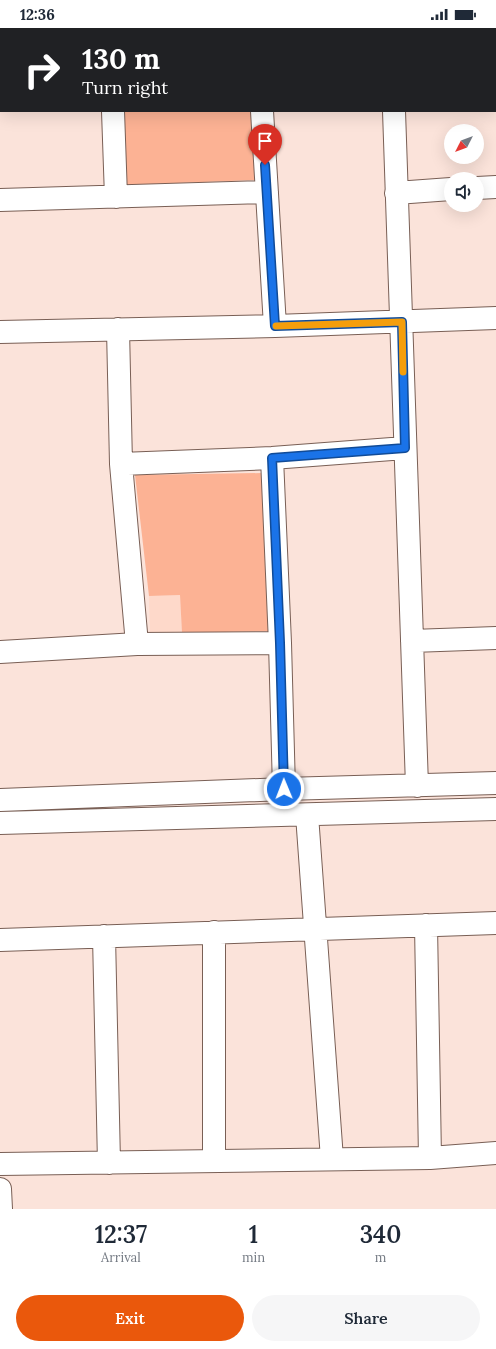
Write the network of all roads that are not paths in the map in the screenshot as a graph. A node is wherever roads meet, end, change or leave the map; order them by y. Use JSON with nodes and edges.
{"nodes":[{"id":1,"x":112,"y":112,"type":"edge"},
{"id":2,"x":262,"y":112,"type":"edge"},
{"id":3,"x":394,"y":112,"type":"edge"},
{"id":4,"x":496,"y":187,"type":"edge"},
{"id":5,"x":484,"y":188,"type":"edge"},
{"id":6,"x":444,"y":190,"type":"edge"},
{"id":7,"x":267,"y":192,"type":"junction"},
{"id":8,"x":396,"y":192,"type":"junction"},
{"id":9,"x":116,"y":197,"type":"junction"},
{"id":10,"x":0,"y":200,"type":"edge"},
{"id":11,"x":496,"y":318,"type":"edge"},
{"id":12,"x":402,"y":322,"type":"junction"},
{"id":13,"x":275,"y":326,"type":"junction"},
{"id":14,"x":118,"y":329,"type":"junction"},
{"id":15,"x":0,"y":332,"type":"edge"},
{"id":16,"x":405,"y":448,"type":"junction"},
{"id":17,"x":272,"y":458,"type":"junction"},
{"id":18,"x":121,"y":464,"type":"junction"},
{"id":19,"x":496,"y":638,"type":"edge"},
{"id":20,"x":412,"y":641,"type":"junction"},
{"id":21,"x":280,"y":643,"type":"junction"},
{"id":22,"x":137,"y":644,"type":"junction"},
{"id":23,"x":0,"y":652,"type":"edge"},
{"id":24,"x":496,"y":783,"type":"edge"},
{"id":25,"x":417,"y":786,"type":"junction"},
{"id":26,"x":284,"y":789,"type":"junction"},
{"id":27,"x":0,"y":800,"type":"edge"},
{"id":28,"x":496,"y":809,"type":"edge"},
{"id":29,"x":307,"y":815,"type":"junction"},
{"id":30,"x":0,"y":823,"type":"edge"},
{"id":31,"x":496,"y":923,"type":"edge"},
{"id":32,"x":426,"y":925,"type":"junction"},
{"id":33,"x":315,"y":929,"type":"junction"},
{"id":34,"x":214,"y":932,"type":"junction"},
{"id":35,"x":104,"y":936,"type":"junction"},
{"id":36,"x":0,"y":940,"type":"edge"},
{"id":37,"x":496,"y":1153,"type":"edge"},
{"id":38,"x":430,"y":1158,"type":"junction"},
{"id":39,"x":332,"y":1159,"type":"junction"},
{"id":40,"x":214,"y":1161,"type":"junction"},
{"id":41,"x":109,"y":1162,"type":"junction"},
{"id":42,"x":0,"y":1164,"type":"edge"},
{"id":43,"x":0,"y":1189,"type":"edge"},
{"id":44,"x":1,"y":1209,"type":"edge"}],
"edges":[{"from":1,"to":9,"type":"street"},
{"from":2,"to":7,"type":"street"},
{"from":3,"to":8,"type":"street"},
{"from":4,"to":5,"type":"street"},
{"from":6,"to":8,"type":"street"},
{"from":7,"to":9,"type":"street"},
{"from":7,"to":13,"type":"street"},
{"from":8,"to":12,"type":"street"},
{"from":9,"to":10,"type":"street"},
{"from":11,"to":12,"type":"street"},
{"from":12,"to":13,"type":"street"},
{"from":12,"to":16,"type":"street"},
{"from":13,"to":14,"type":"street"},
{"from":14,"to":15,"type":"street"},
{"from":14,"to":18,"type":"street"},
{"from":16,"to":17,"type":"street"},
{"from":16,"to":20,"type":"street"},
{"from":17,"to":18,"type":"street"},
{"from":17,"to":21,"type":"street"},
{"from":18,"to":22,"type":"street"},
{"from":19,"to":20,"type":"street"},
{"from":20,"to":25,"type":"street"},
{"from":21,"to":22,"type":"street"},
{"from":21,"to":26,"type":"street"},
{"from":22,"to":23,"type":"street"},
{"from":24,"to":25,"type":"street"},
{"from":25,"to":26,"type":"street"},
{"from":26,"to":27,"type":"street"},
{"from":28,"to":29,"type":"street"},
{"from":29,"to":30,"type":"street"},
{"from":29,"to":33,"type":"street"},
{"from":31,"to":32,"type":"street"},
{"from":32,"to":33,"type":"street"},
{"from":32,"to":38,"type":"street"},
{"from":33,"to":34,"type":"street"},
{"from":33,"to":39,"type":"street"},
{"from":34,"to":35,"type":"street"},
{"from":34,"to":40,"type":"street"},
{"from":35,"to":36,"type":"street"},
{"from":35,"to":41,"type":"street"},
{"from":37,"to":38,"type":"street"},
{"from":38,"to":39,"type":"street"},
{"from":39,"to":40,"type":"street"},
{"from":40,"to":41,"type":"street"},
{"from":41,"to":42,"type":"street"},
{"from":43,"to":44,"type":"street"}]}
